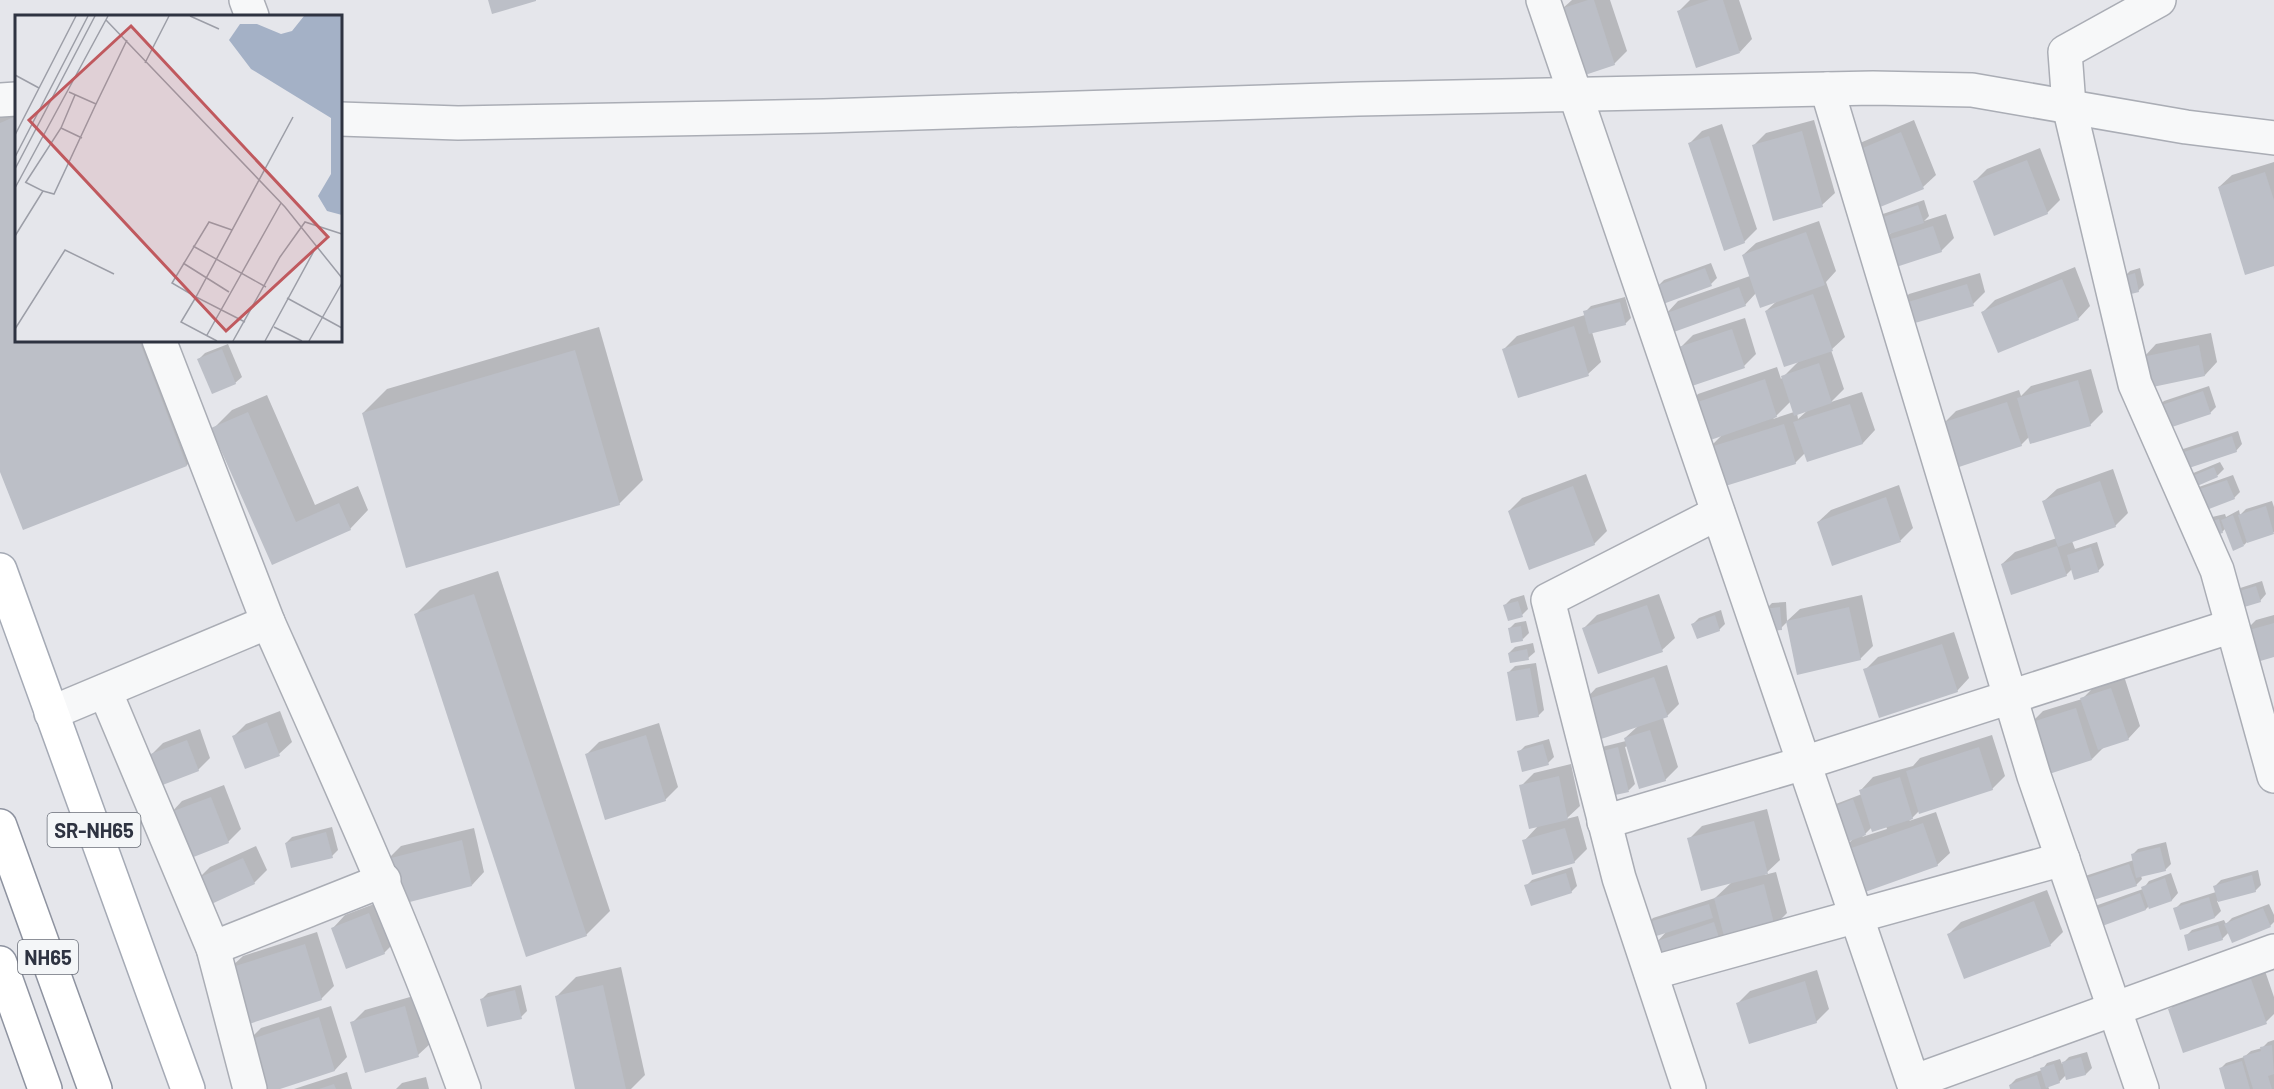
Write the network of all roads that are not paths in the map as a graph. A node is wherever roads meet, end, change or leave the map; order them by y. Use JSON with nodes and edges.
{"nodes":[{"id":1,"x":246,"y":0,"type":"edge"},
{"id":2,"x":1544,"y":0,"type":"edge"},
{"id":3,"x":2159,"y":0,"type":"edge"},
{"id":4,"x":252,"y":15,"type":"edge"},
{"id":5,"x":1827,"y":89,"type":"junction"},
{"id":6,"x":1575,"y":94,"type":"junction"},
{"id":7,"x":15,"y":99,"type":"edge"},
{"id":8,"x":0,"y":100,"type":"edge"},
{"id":9,"x":2069,"y":106,"type":"junction"},
{"id":10,"x":342,"y":119,"type":"edge"},
{"id":11,"x":2274,"y":138,"type":"edge"},
{"id":12,"x":160,"y":342,"type":"edge"},
{"id":13,"x":1718,"y":513,"type":"junction"},
{"id":14,"x":0,"y":570,"type":"edge"},
{"id":15,"x":268,"y":622,"type":"junction"},
{"id":16,"x":2232,"y":626,"type":"junction"},
{"id":17,"x":105,"y":691,"type":"junction"},
{"id":18,"x":2010,"y":697,"type":"junction"},
{"id":19,"x":51,"y":712,"type":"junction"},
{"id":20,"x":1804,"y":763,"type":"junction"},
{"id":21,"x":2274,"y":776,"type":"edge"},
{"id":22,"x":1604,"y":822,"type":"junction"},
{"id":23,"x":0,"y":826,"type":"edge"},
{"id":24,"x":2063,"y":859,"type":"junction"},
{"id":25,"x":384,"y":880,"type":"junction"},
{"id":26,"x":1857,"y":918,"type":"junction"},
{"id":27,"x":213,"y":948,"type":"junction"},
{"id":28,"x":2274,"y":951,"type":"edge"},
{"id":29,"x":0,"y":963,"type":"edge"},
{"id":30,"x":1651,"y":974,"type":"junction"},
{"id":31,"x":2114,"y":1009,"type":"junction"},
{"id":32,"x":1905,"y":1087,"type":"edge"},
{"id":33,"x":45,"y":1089,"type":"edge"},
{"id":34,"x":95,"y":1089,"type":"edge"},
{"id":35,"x":188,"y":1089,"type":"edge"},
{"id":36,"x":250,"y":1089,"type":"edge"},
{"id":37,"x":464,"y":1089,"type":"edge"},
{"id":38,"x":1689,"y":1089,"type":"edge"},
{"id":39,"x":2142,"y":1089,"type":"edge"}],
"edges":[{"from":1,"to":4,"type":"street"},
{"from":2,"to":6,"type":"street"},
{"from":3,"to":9,"type":"street"},
{"from":5,"to":6,"type":"street"},
{"from":5,"to":9,"type":"street"},
{"from":5,"to":18,"type":"street"},
{"from":6,"to":10,"type":"street"},
{"from":6,"to":13,"type":"street"},
{"from":7,"to":8,"type":"street"},
{"from":9,"to":11,"type":"street"},
{"from":9,"to":16,"type":"street"},
{"from":12,"to":15,"type":"street"},
{"from":13,"to":20,"type":"street"},
{"from":13,"to":22,"type":"street"},
{"from":14,"to":19,"type":"main road","number":"SR-NH65"},
{"from":15,"to":17,"type":"street"},
{"from":15,"to":25,"type":"street"},
{"from":16,"to":18,"type":"street"},
{"from":16,"to":21,"type":"street"},
{"from":17,"to":19,"type":"street"},
{"from":17,"to":27,"type":"street"},
{"from":18,"to":20,"type":"street"},
{"from":18,"to":24,"type":"street"},
{"from":19,"to":35,"type":"main road","number":"SR-NH65"},
{"from":20,"to":22,"type":"street"},
{"from":20,"to":26,"type":"street"},
{"from":22,"to":30,"type":"street"},
{"from":23,"to":34,"type":"main road","number":"NH65"},
{"from":24,"to":26,"type":"street"},
{"from":24,"to":31,"type":"street"},
{"from":25,"to":27,"type":"street"},
{"from":25,"to":37,"type":"street"},
{"from":26,"to":30,"type":"street"},
{"from":26,"to":32,"type":"street"},
{"from":27,"to":36,"type":"street"},
{"from":28,"to":31,"type":"street"},
{"from":29,"to":33,"type":"main road","number":"NH65"},
{"from":30,"to":38,"type":"street"},
{"from":31,"to":32,"type":"street"},
{"from":31,"to":39,"type":"street"}]}
